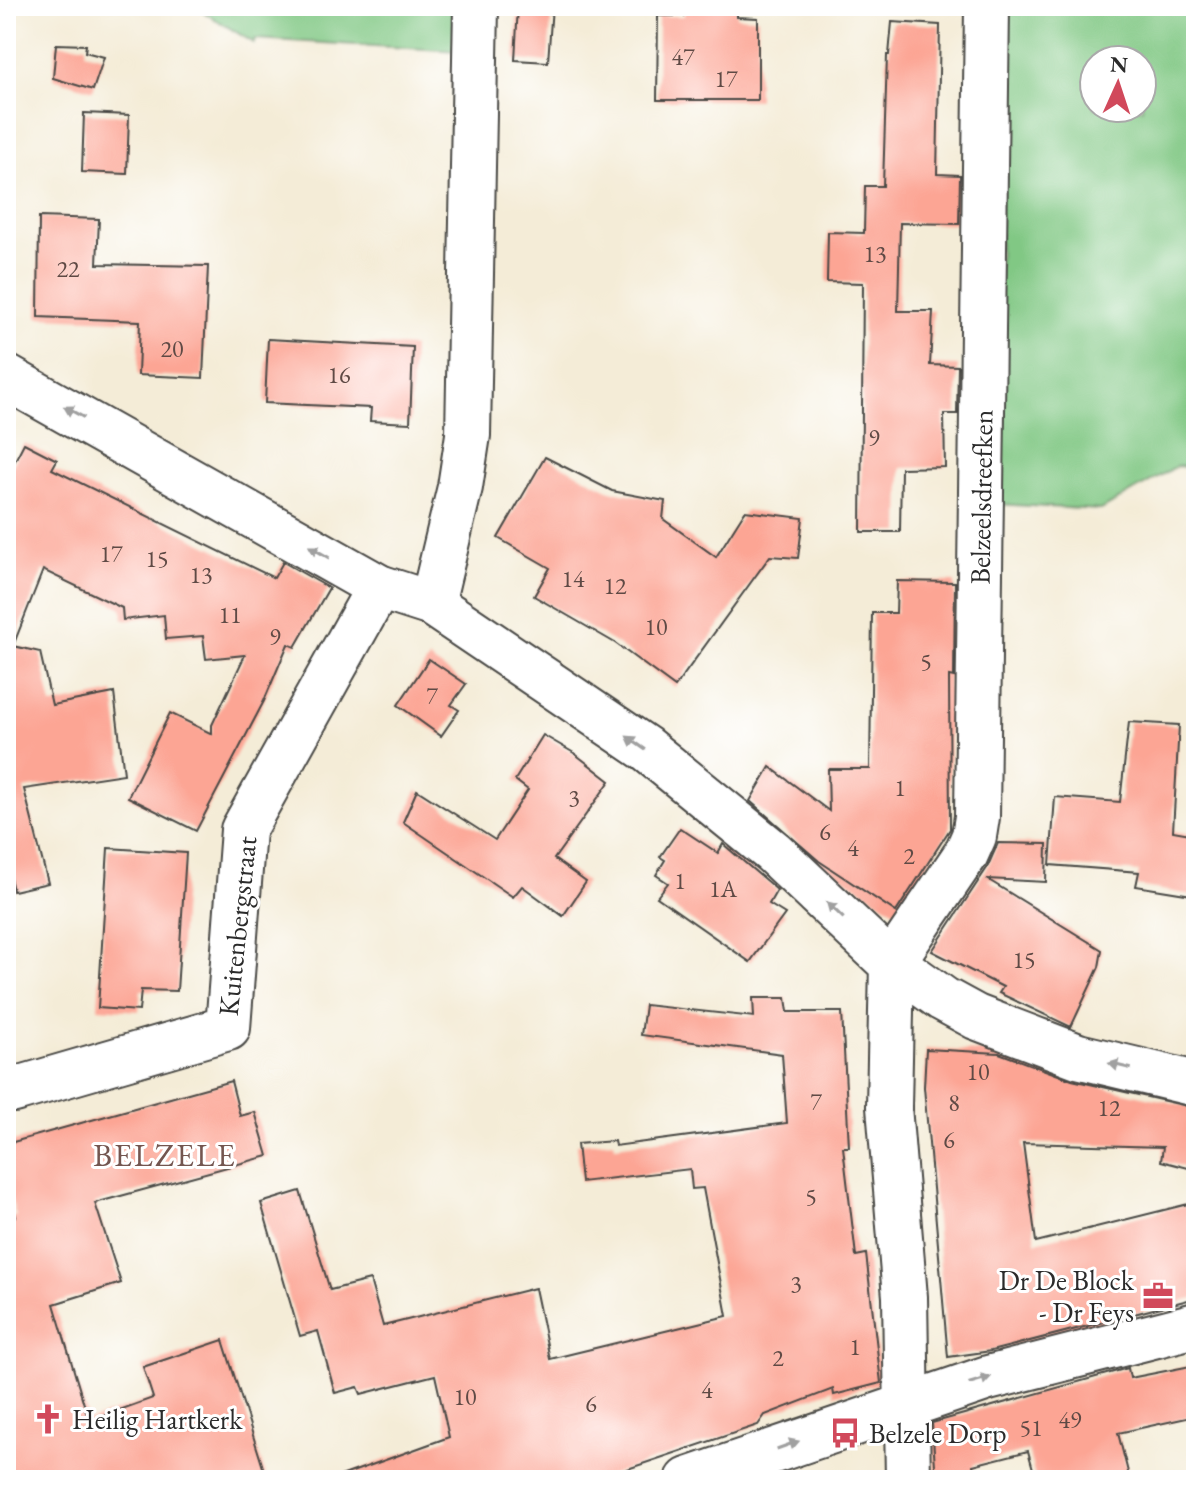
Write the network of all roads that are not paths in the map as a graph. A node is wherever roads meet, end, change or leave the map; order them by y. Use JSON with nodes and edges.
{"nodes":[{"id":1,"x":476,"y":6,"type":"edge"},
{"id":2,"x":987,"y":6,"type":"edge"},
{"id":3,"x":6,"y":377,"type":"edge"},
{"id":4,"x":379,"y":587,"type":"junction"},
{"id":5,"x":432,"y":604,"type":"junction"},
{"id":6,"x":892,"y":963,"type":"junction"},
{"id":7,"x":1196,"y":1084,"type":"edge"},
{"id":8,"x":14,"y":1090,"type":"dead end"},
{"id":9,"x":1196,"y":1325,"type":"edge"},
{"id":10,"x":905,"y":1403,"type":"junction"},
{"id":11,"x":688,"y":1480,"type":"edge"},
{"id":12,"x":908,"y":1480,"type":"edge"}],
"edges":[{"from":1,"to":5,"type":"street"},
{"from":2,"to":6,"type":"street","name":"Belzeelsdreefken"},
{"from":4,"to":3,"type":"street","one_way":true},
{"from":4,"to":5,"type":"street"},
{"from":4,"to":8,"type":"street","name":"Kuitenbergstraat"},
{"from":6,"to":5,"type":"street","one_way":true},
{"from":7,"to":6,"type":"street","one_way":true},
{"from":6,"to":10,"type":"street"},
{"from":10,"to":9,"type":"street","one_way":true},
{"from":11,"to":10,"type":"street","one_way":true},
{"from":10,"to":12,"type":"street"}]}
